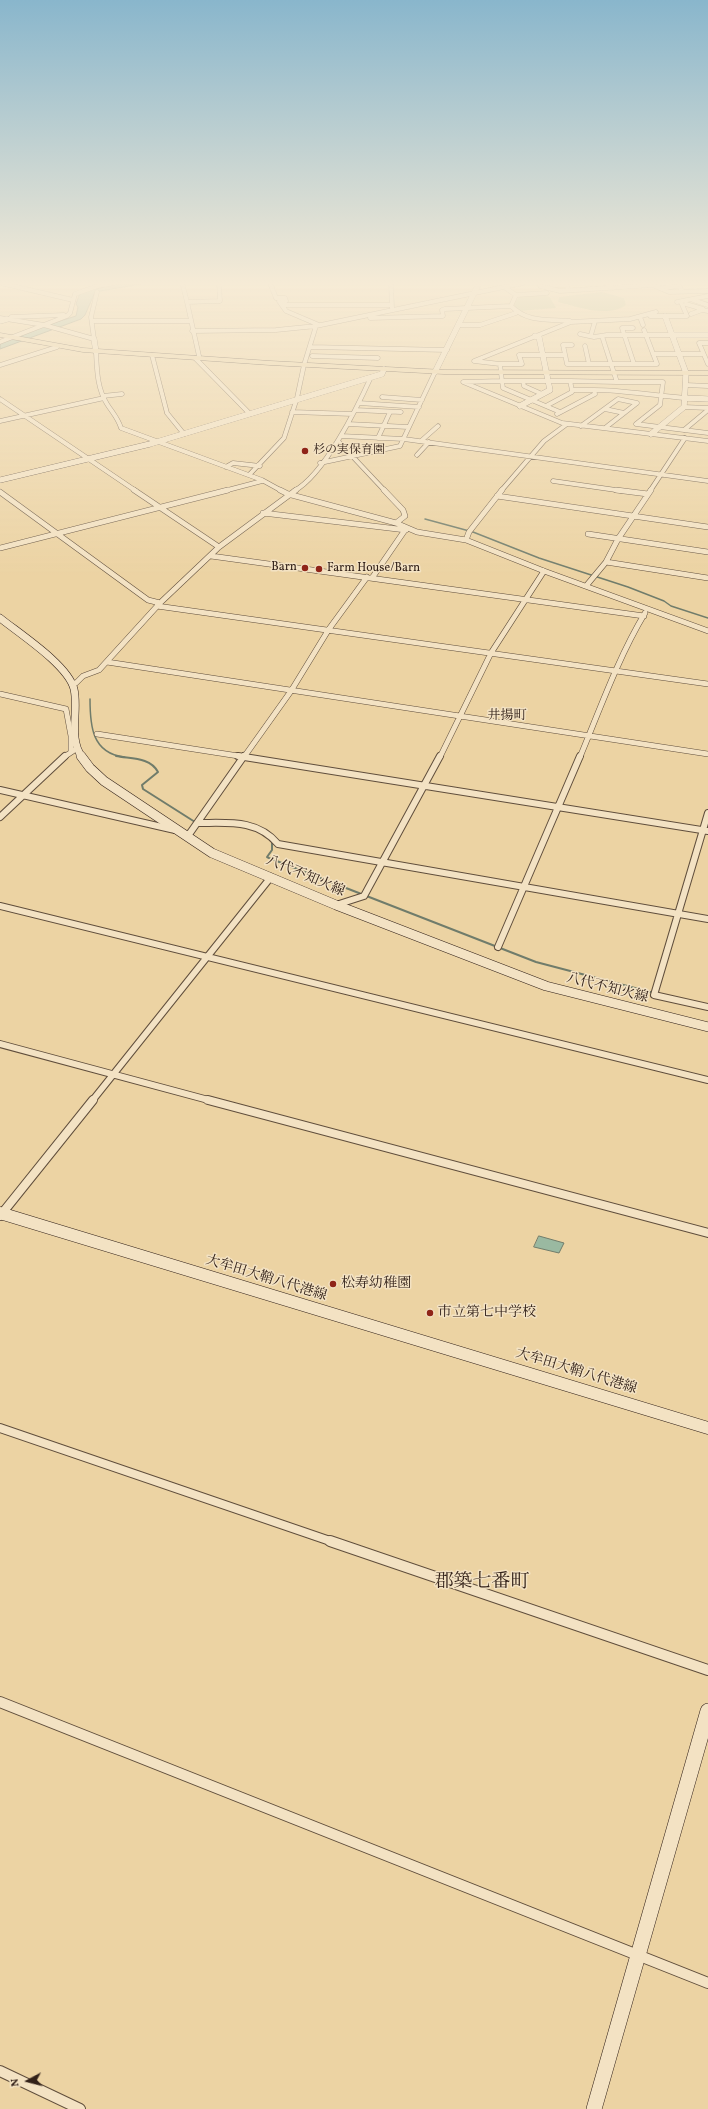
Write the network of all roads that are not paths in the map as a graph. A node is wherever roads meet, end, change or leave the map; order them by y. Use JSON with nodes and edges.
{"nodes":[{"id":1,"x":98,"y":381,"type":"edge"},
{"id":2,"x":159,"y":381,"type":"edge"},
{"id":3,"x":219,"y":381,"type":"edge"},
{"id":4,"x":301,"y":381,"type":"edge"},
{"id":5,"x":357,"y":381,"type":"edge"},
{"id":6,"x":369,"y":381,"type":"edge"},
{"id":7,"x":431,"y":381,"type":"edge"},
{"id":8,"x":486,"y":381,"type":"edge"},
{"id":9,"x":502,"y":381,"type":"edge"},
{"id":10,"x":523,"y":381,"type":"edge"},
{"id":11,"x":548,"y":381,"type":"edge"},
{"id":12,"x":570,"y":381,"type":"edge"},
{"id":13,"x":589,"y":381,"type":"edge"},
{"id":14,"x":686,"y":381,"type":"edge"},
{"id":15,"x":616,"y":382,"type":"joint"},
{"id":16,"x":641,"y":382,"type":"junction"},
{"id":17,"x":686,"y":385,"type":"junction"},
{"id":18,"x":708,"y":386,"type":"edge"},
{"id":19,"x":572,"y":390,"type":"junction"},
{"id":20,"x":594,"y":390,"type":"junction"},
{"id":21,"x":627,"y":392,"type":"junction"},
{"id":22,"x":122,"y":394,"type":"dead end"},
{"id":23,"x":542,"y":394,"type":"junction"},
{"id":24,"x":639,"y":395,"type":"junction"},
{"id":25,"x":104,"y":397,"type":"junction"},
{"id":26,"x":382,"y":397,"type":"dead end"},
{"id":27,"x":645,"y":397,"type":"dead end"},
{"id":28,"x":662,"y":397,"type":"junction"},
{"id":29,"x":685,"y":398,"type":"junction"},
{"id":30,"x":0,"y":399,"type":"edge"},
{"id":31,"x":618,"y":399,"type":"junction"},
{"id":32,"x":708,"y":399,"type":"edge"},
{"id":33,"x":296,"y":400,"type":"junction"},
{"id":34,"x":422,"y":400,"type":"junction"},
{"id":35,"x":531,"y":400,"type":"junction"},
{"id":36,"x":637,"y":402,"type":"junction"},
{"id":37,"x":359,"y":403,"type":"junction"},
{"id":38,"x":520,"y":406,"type":"junction"},
{"id":39,"x":546,"y":406,"type":"junction"},
{"id":40,"x":419,"y":407,"type":"junction"},
{"id":41,"x":684,"y":407,"type":"junction"},
{"id":42,"x":605,"y":409,"type":"junction"},
{"id":43,"x":708,"y":409,"type":"edge"},
{"id":44,"x":292,"y":412,"type":"junction"},
{"id":45,"x":354,"y":412,"type":"junction"},
{"id":46,"x":390,"y":412,"type":"junction"},
{"id":47,"x":560,"y":412,"type":"junction"},
{"id":48,"x":624,"y":413,"type":"junction"},
{"id":49,"x":250,"y":414,"type":"junction"},
{"id":50,"x":416,"y":414,"type":"junction"},
{"id":51,"x":24,"y":416,"type":"junction"},
{"id":52,"x":549,"y":418,"type":"junction"},
{"id":53,"x":0,"y":421,"type":"edge"},
{"id":54,"x":348,"y":424,"type":"junction"},
{"id":55,"x":567,"y":424,"type":"junction"},
{"id":56,"x":383,"y":426,"type":"junction"},
{"id":57,"x":438,"y":426,"type":"dead end"},
{"id":58,"x":581,"y":426,"type":"junction"},
{"id":59,"x":408,"y":427,"type":"junction"},
{"id":60,"x":660,"y":427,"type":"junction"},
{"id":61,"x":605,"y":428,"type":"junction"},
{"id":62,"x":684,"y":430,"type":"junction"},
{"id":63,"x":708,"y":433,"type":"edge"},
{"id":64,"x":184,"y":434,"type":"junction"},
{"id":65,"x":651,"y":434,"type":"junction"},
{"id":66,"x":341,"y":436,"type":"junction"},
{"id":67,"x":378,"y":438,"type":"junction"},
{"id":68,"x":404,"y":438,"type":"junction"},
{"id":69,"x":685,"y":438,"type":"junction"},
{"id":70,"x":338,"y":441,"type":"junction"},
{"id":71,"x":421,"y":441,"type":"junction"},
{"id":72,"x":708,"y":441,"type":"edge"},
{"id":73,"x":158,"y":442,"type":"junction"},
{"id":74,"x":429,"y":442,"type":"junction"},
{"id":75,"x":417,"y":455,"type":"dead end"},
{"id":76,"x":352,"y":456,"type":"junction"},
{"id":77,"x":530,"y":456,"type":"junction"},
{"id":78,"x":89,"y":459,"type":"junction"},
{"id":79,"x":320,"y":463,"type":"junction"},
{"id":80,"x":260,"y":466,"type":"junction"},
{"id":81,"x":226,"y":467,"type":"junction"},
{"id":82,"x":661,"y":474,"type":"junction"},
{"id":83,"x":249,"y":475,"type":"junction"},
{"id":84,"x":0,"y":480,"type":"edge"},
{"id":85,"x":262,"y":480,"type":"junction"},
{"id":86,"x":553,"y":481,"type":"dead end"},
{"id":87,"x":708,"y":481,"type":"edge"},
{"id":88,"x":0,"y":492,"type":"edge"},
{"id":89,"x":288,"y":494,"type":"junction"},
{"id":90,"x":648,"y":494,"type":"junction"},
{"id":91,"x":497,"y":496,"type":"junction"},
{"id":92,"x":159,"y":507,"type":"junction"},
{"id":93,"x":263,"y":512,"type":"junction"},
{"id":94,"x":634,"y":516,"type":"junction"},
{"id":95,"x":396,"y":523,"type":"junction"},
{"id":96,"x":708,"y":527,"type":"edge"},
{"id":97,"x":406,"y":530,"type":"junction"},
{"id":98,"x":58,"y":533,"type":"junction"},
{"id":99,"x":588,"y":534,"type":"dead end"},
{"id":100,"x":618,"y":538,"type":"junction"},
{"id":101,"x":466,"y":540,"type":"junction"},
{"id":102,"x":220,"y":547,"type":"junction"},
{"id":103,"x":0,"y":548,"type":"edge"},
{"id":104,"x":708,"y":552,"type":"edge"},
{"id":105,"x":211,"y":556,"type":"junction"},
{"id":106,"x":606,"y":562,"type":"junction"},
{"id":107,"x":544,"y":571,"type":"junction"},
{"id":108,"x":370,"y":578,"type":"junction"},
{"id":109,"x":708,"y":578,"type":"edge"},
{"id":110,"x":586,"y":586,"type":"junction"},
{"id":111,"x":525,"y":600,"type":"junction"},
{"id":112,"x":158,"y":605,"type":"junction"},
{"id":113,"x":647,"y":609,"type":"junction"},
{"id":114,"x":644,"y":616,"type":"junction"},
{"id":115,"x":0,"y":618,"type":"edge"},
{"id":116,"x":329,"y":629,"type":"junction"},
{"id":117,"x":708,"y":631,"type":"edge"},
{"id":118,"x":491,"y":653,"type":"junction"},
{"id":119,"x":106,"y":662,"type":"junction"},
{"id":120,"x":616,"y":672,"type":"junction"},
{"id":121,"x":72,"y":683,"type":"junction"},
{"id":122,"x":708,"y":684,"type":"edge"},
{"id":123,"x":291,"y":691,"type":"junction"},
{"id":124,"x":0,"y":694,"type":"edge"},
{"id":125,"x":461,"y":716,"type":"junction"},
{"id":126,"x":97,"y":734,"type":"dead end"},
{"id":127,"x":589,"y":736,"type":"junction"},
{"id":128,"x":74,"y":750,"type":"junction"},
{"id":129,"x":708,"y":754,"type":"edge"},
{"id":130,"x":244,"y":757,"type":"junction"},
{"id":131,"x":426,"y":785,"type":"junction"},
{"id":132,"x":0,"y":790,"type":"edge"},
{"id":133,"x":23,"y":795,"type":"junction"},
{"id":134,"x":560,"y":806,"type":"junction"},
{"id":135,"x":708,"y":813,"type":"edge"},
{"id":136,"x":0,"y":817,"type":"edge"},
{"id":137,"x":198,"y":823,"type":"junction"},
{"id":138,"x":174,"y":830,"type":"junction"},
{"id":139,"x":705,"y":830,"type":"edge"},
{"id":140,"x":184,"y":835,"type":"junction"},
{"id":141,"x":383,"y":862,"type":"junction"},
{"id":142,"x":271,"y":877,"type":"junction"},
{"id":143,"x":524,"y":887,"type":"junction"},
{"id":144,"x":336,"y":904,"type":"junction"},
{"id":145,"x":0,"y":906,"type":"edge"},
{"id":146,"x":677,"y":914,"type":"junction"},
{"id":147,"x":708,"y":919,"type":"edge"},
{"id":148,"x":498,"y":947,"type":"dead end"},
{"id":149,"x":207,"y":957,"type":"junction"},
{"id":150,"x":708,"y":1007,"type":"edge"},
{"id":151,"x":708,"y":1026,"type":"edge"},
{"id":152,"x":0,"y":1044,"type":"edge"},
{"id":153,"x":113,"y":1075,"type":"junction"},
{"id":154,"x":708,"y":1080,"type":"edge"},
{"id":155,"x":1,"y":1214,"type":"edge"},
{"id":156,"x":708,"y":1233,"type":"edge"},
{"id":157,"x":0,"y":1428,"type":"edge"},
{"id":158,"x":708,"y":1428,"type":"edge"},
{"id":159,"x":708,"y":1670,"type":"edge"},
{"id":160,"x":0,"y":1702,"type":"edge"},
{"id":161,"x":708,"y":1711,"type":"edge"},
{"id":162,"x":638,"y":1955,"type":"junction"},
{"id":163,"x":708,"y":1983,"type":"edge"},
{"id":164,"x":0,"y":2071,"type":"edge"},
{"id":165,"x":80,"y":2109,"type":"edge"},
{"id":166,"x":594,"y":2109,"type":"edge"}],
"edges":[{"from":1,"to":25,"type":"street"},
{"from":2,"to":64,"type":"street"},
{"from":3,"to":49,"type":"street"},
{"from":4,"to":33,"type":"street"},
{"from":5,"to":33,"type":"main road"},
{"from":6,"to":37,"type":"street"},
{"from":7,"to":34,"type":"street"},
{"from":8,"to":38,"type":"street"},
{"from":9,"to":35,"type":"street"},
{"from":10,"to":23,"type":"street"},
{"from":11,"to":23,"type":"main road"},
{"from":12,"to":19,"type":"street"},
{"from":13,"to":15,"type":"street"},
{"from":14,"to":17,"type":"main road"},
{"from":15,"to":16,"type":"street"},
{"from":16,"to":24,"type":"street"},
{"from":16,"to":28,"type":"street"},
{"from":17,"to":18,"type":"street"},
{"from":17,"to":29,"type":"main road"},
{"from":19,"to":20,"type":"street"},
{"from":19,"to":39,"type":"street"},
{"from":20,"to":21,"type":"street"},
{"from":20,"to":47,"type":"street"},
{"from":21,"to":24,"type":"street"},
{"from":21,"to":31,"type":"street"},
{"from":22,"to":25,"type":"street"},
{"from":23,"to":35,"type":"main road"},
{"from":24,"to":28,"type":"street"},
{"from":25,"to":51,"type":"street"},
{"from":25,"to":73,"type":"street"},
{"from":26,"to":34,"type":"street"},
{"from":27,"to":36,"type":"street"},
{"from":28,"to":29,"type":"street"},
{"from":28,"to":60,"type":"street"},
{"from":29,"to":32,"type":"main road"},
{"from":29,"to":41,"type":"main road"},
{"from":30,"to":51,"type":"street"},
{"from":31,"to":36,"type":"street"},
{"from":31,"to":42,"type":"street"},
{"from":33,"to":44,"type":"street"},
{"from":33,"to":49,"type":"main road"},
{"from":34,"to":40,"type":"street"},
{"from":35,"to":38,"type":"main road"},
{"from":35,"to":39,"type":"street"},
{"from":36,"to":48,"type":"street"},
{"from":37,"to":40,"type":"street"},
{"from":37,"to":45,"type":"street"},
{"from":38,"to":52,"type":"street"},
{"from":39,"to":47,"type":"street"},
{"from":40,"to":50,"type":"street"},
{"from":41,"to":43,"type":"street"},
{"from":41,"to":60,"type":"main road"},
{"from":42,"to":48,"type":"street"},
{"from":42,"to":58,"type":"street"},
{"from":43,"to":62,"type":"street"},
{"from":44,"to":45,"type":"street"},
{"from":44,"to":80,"type":"street"},
{"from":45,"to":46,"type":"street"},
{"from":45,"to":54,"type":"street"},
{"from":46,"to":50,"type":"street"},
{"from":46,"to":56,"type":"street"},
{"from":47,"to":52,"type":"street"},
{"from":48,"to":61,"type":"street"},
{"from":49,"to":64,"type":"main road"},
{"from":50,"to":59,"type":"street"},
{"from":51,"to":53,"type":"street"},
{"from":51,"to":78,"type":"street"},
{"from":52,"to":55,"type":"street"},
{"from":54,"to":56,"type":"street"},
{"from":54,"to":66,"type":"street"},
{"from":55,"to":58,"type":"street"},
{"from":55,"to":77,"type":"street"},
{"from":56,"to":59,"type":"street"},
{"from":56,"to":67,"type":"street"},
{"from":57,"to":71,"type":"street"},
{"from":58,"to":61,"type":"street"},
{"from":59,"to":68,"type":"street"},
{"from":60,"to":62,"type":"street"},
{"from":60,"to":65,"type":"main road"},
{"from":61,"to":65,"type":"street"},
{"from":62,"to":63,"type":"street"},
{"from":64,"to":73,"type":"main road"},
{"from":65,"to":69,"type":"street"},
{"from":66,"to":67,"type":"street"},
{"from":66,"to":70,"type":"street"},
{"from":67,"to":68,"type":"street"},
{"from":68,"to":71,"type":"street"},
{"from":68,"to":76,"type":"street"},
{"from":69,"to":72,"type":"street"},
{"from":69,"to":82,"type":"street"},
{"from":70,"to":76,"type":"street"},
{"from":70,"to":79,"type":"street"},
{"from":71,"to":74,"type":"street"},
{"from":73,"to":78,"type":"main road"},
{"from":73,"to":81,"type":"street"},
{"from":74,"to":75,"type":"street"},
{"from":74,"to":77,"type":"street"},
{"from":76,"to":79,"type":"street"},
{"from":76,"to":95,"type":"street"},
{"from":77,"to":82,"type":"street"},
{"from":77,"to":91,"type":"street"},
{"from":78,"to":84,"type":"main road"},
{"from":78,"to":92,"type":"street"},
{"from":79,"to":89,"type":"street"},
{"from":80,"to":81,"type":"street"},
{"from":80,"to":83,"type":"street"},
{"from":81,"to":83,"type":"street"},
{"from":82,"to":87,"type":"street"},
{"from":82,"to":90,"type":"street"},
{"from":83,"to":85,"type":"street"},
{"from":85,"to":89,"type":"street"},
{"from":85,"to":92,"type":"street"},
{"from":86,"to":90,"type":"street"},
{"from":88,"to":98,"type":"street"},
{"from":89,"to":93,"type":"street"},
{"from":89,"to":95,"type":"street"},
{"from":90,"to":94,"type":"street"},
{"from":91,"to":94,"type":"street"},
{"from":91,"to":101,"type":"street"},
{"from":92,"to":98,"type":"street"},
{"from":92,"to":102,"type":"street"},
{"from":93,"to":97,"type":"street"},
{"from":93,"to":102,"type":"street"},
{"from":94,"to":96,"type":"street"},
{"from":94,"to":100,"type":"street"},
{"from":95,"to":97,"type":"street"},
{"from":97,"to":101,"type":"street"},
{"from":97,"to":108,"type":"street"},
{"from":98,"to":103,"type":"street"},
{"from":98,"to":112,"type":"street"},
{"from":99,"to":100,"type":"street"},
{"from":100,"to":104,"type":"street"},
{"from":100,"to":106,"type":"street"},
{"from":101,"to":107,"type":"street"},
{"from":102,"to":105,"type":"street"},
{"from":105,"to":108,"type":"street"},
{"from":105,"to":112,"type":"street"},
{"from":106,"to":109,"type":"street"},
{"from":106,"to":110,"type":"street"},
{"from":107,"to":110,"type":"street"},
{"from":107,"to":111,"type":"street"},
{"from":108,"to":111,"type":"street"},
{"from":108,"to":116,"type":"street"},
{"from":110,"to":113,"type":"street"},
{"from":111,"to":114,"type":"street"},
{"from":111,"to":118,"type":"street"},
{"from":112,"to":116,"type":"street"},
{"from":112,"to":119,"type":"street"},
{"from":113,"to":114,"type":"street"},
{"from":113,"to":117,"type":"street"},
{"from":114,"to":120,"type":"street"},
{"from":115,"to":121,"type":"main road"},
{"from":116,"to":118,"type":"street"},
{"from":116,"to":123,"type":"street"},
{"from":118,"to":120,"type":"street"},
{"from":118,"to":125,"type":"street"},
{"from":119,"to":121,"type":"street"},
{"from":119,"to":123,"type":"street"},
{"from":120,"to":122,"type":"street"},
{"from":120,"to":127,"type":"street"},
{"from":121,"to":128,"type":"main road"},
{"from":123,"to":125,"type":"street"},
{"from":123,"to":130,"type":"street"},
{"from":124,"to":128,"type":"street"},
{"from":125,"to":127,"type":"street"},
{"from":125,"to":131,"type":"street"},
{"from":126,"to":130,"type":"street"},
{"from":127,"to":129,"type":"street"},
{"from":127,"to":134,"type":"street"},
{"from":128,"to":133,"type":"street"},
{"from":128,"to":138,"type":"main road","name":"八代不知火線"},
{"from":130,"to":131,"type":"street"},
{"from":130,"to":137,"type":"street"},
{"from":131,"to":134,"type":"street"},
{"from":131,"to":141,"type":"street"},
{"from":132,"to":133,"type":"street"},
{"from":133,"to":136,"type":"street"},
{"from":133,"to":138,"type":"street"},
{"from":134,"to":139,"type":"street"},
{"from":134,"to":143,"type":"street"},
{"from":135,"to":139,"type":"street"},
{"from":137,"to":140,"type":"street"},
{"from":137,"to":141,"type":"street"},
{"from":138,"to":140,"type":"main road","name":"八代不知火線"},
{"from":139,"to":146,"type":"street"},
{"from":140,"to":142,"type":"main road","name":"八代不知火線"},
{"from":141,"to":143,"type":"street"},
{"from":141,"to":144,"type":"street"},
{"from":142,"to":144,"type":"main road","name":"八代不知火線"},
{"from":142,"to":149,"type":"street"},
{"from":143,"to":146,"type":"street"},
{"from":143,"to":148,"type":"street"},
{"from":144,"to":151,"type":"main road","name":"八代不知火線"},
{"from":145,"to":149,"type":"street"},
{"from":146,"to":147,"type":"street"},
{"from":146,"to":150,"type":"street"},
{"from":149,"to":153,"type":"street"},
{"from":149,"to":154,"type":"street"},
{"from":152,"to":153,"type":"street"},
{"from":153,"to":155,"type":"street"},
{"from":153,"to":156,"type":"street"},
{"from":155,"to":158,"type":"main road","name":"大牟田大鞘八代港線"},
{"from":157,"to":159,"type":"street"},
{"from":160,"to":162,"type":"street"},
{"from":161,"to":162,"type":"main road"},
{"from":162,"to":163,"type":"street"},
{"from":162,"to":166,"type":"main road"},
{"from":164,"to":165,"type":"street"}]}
